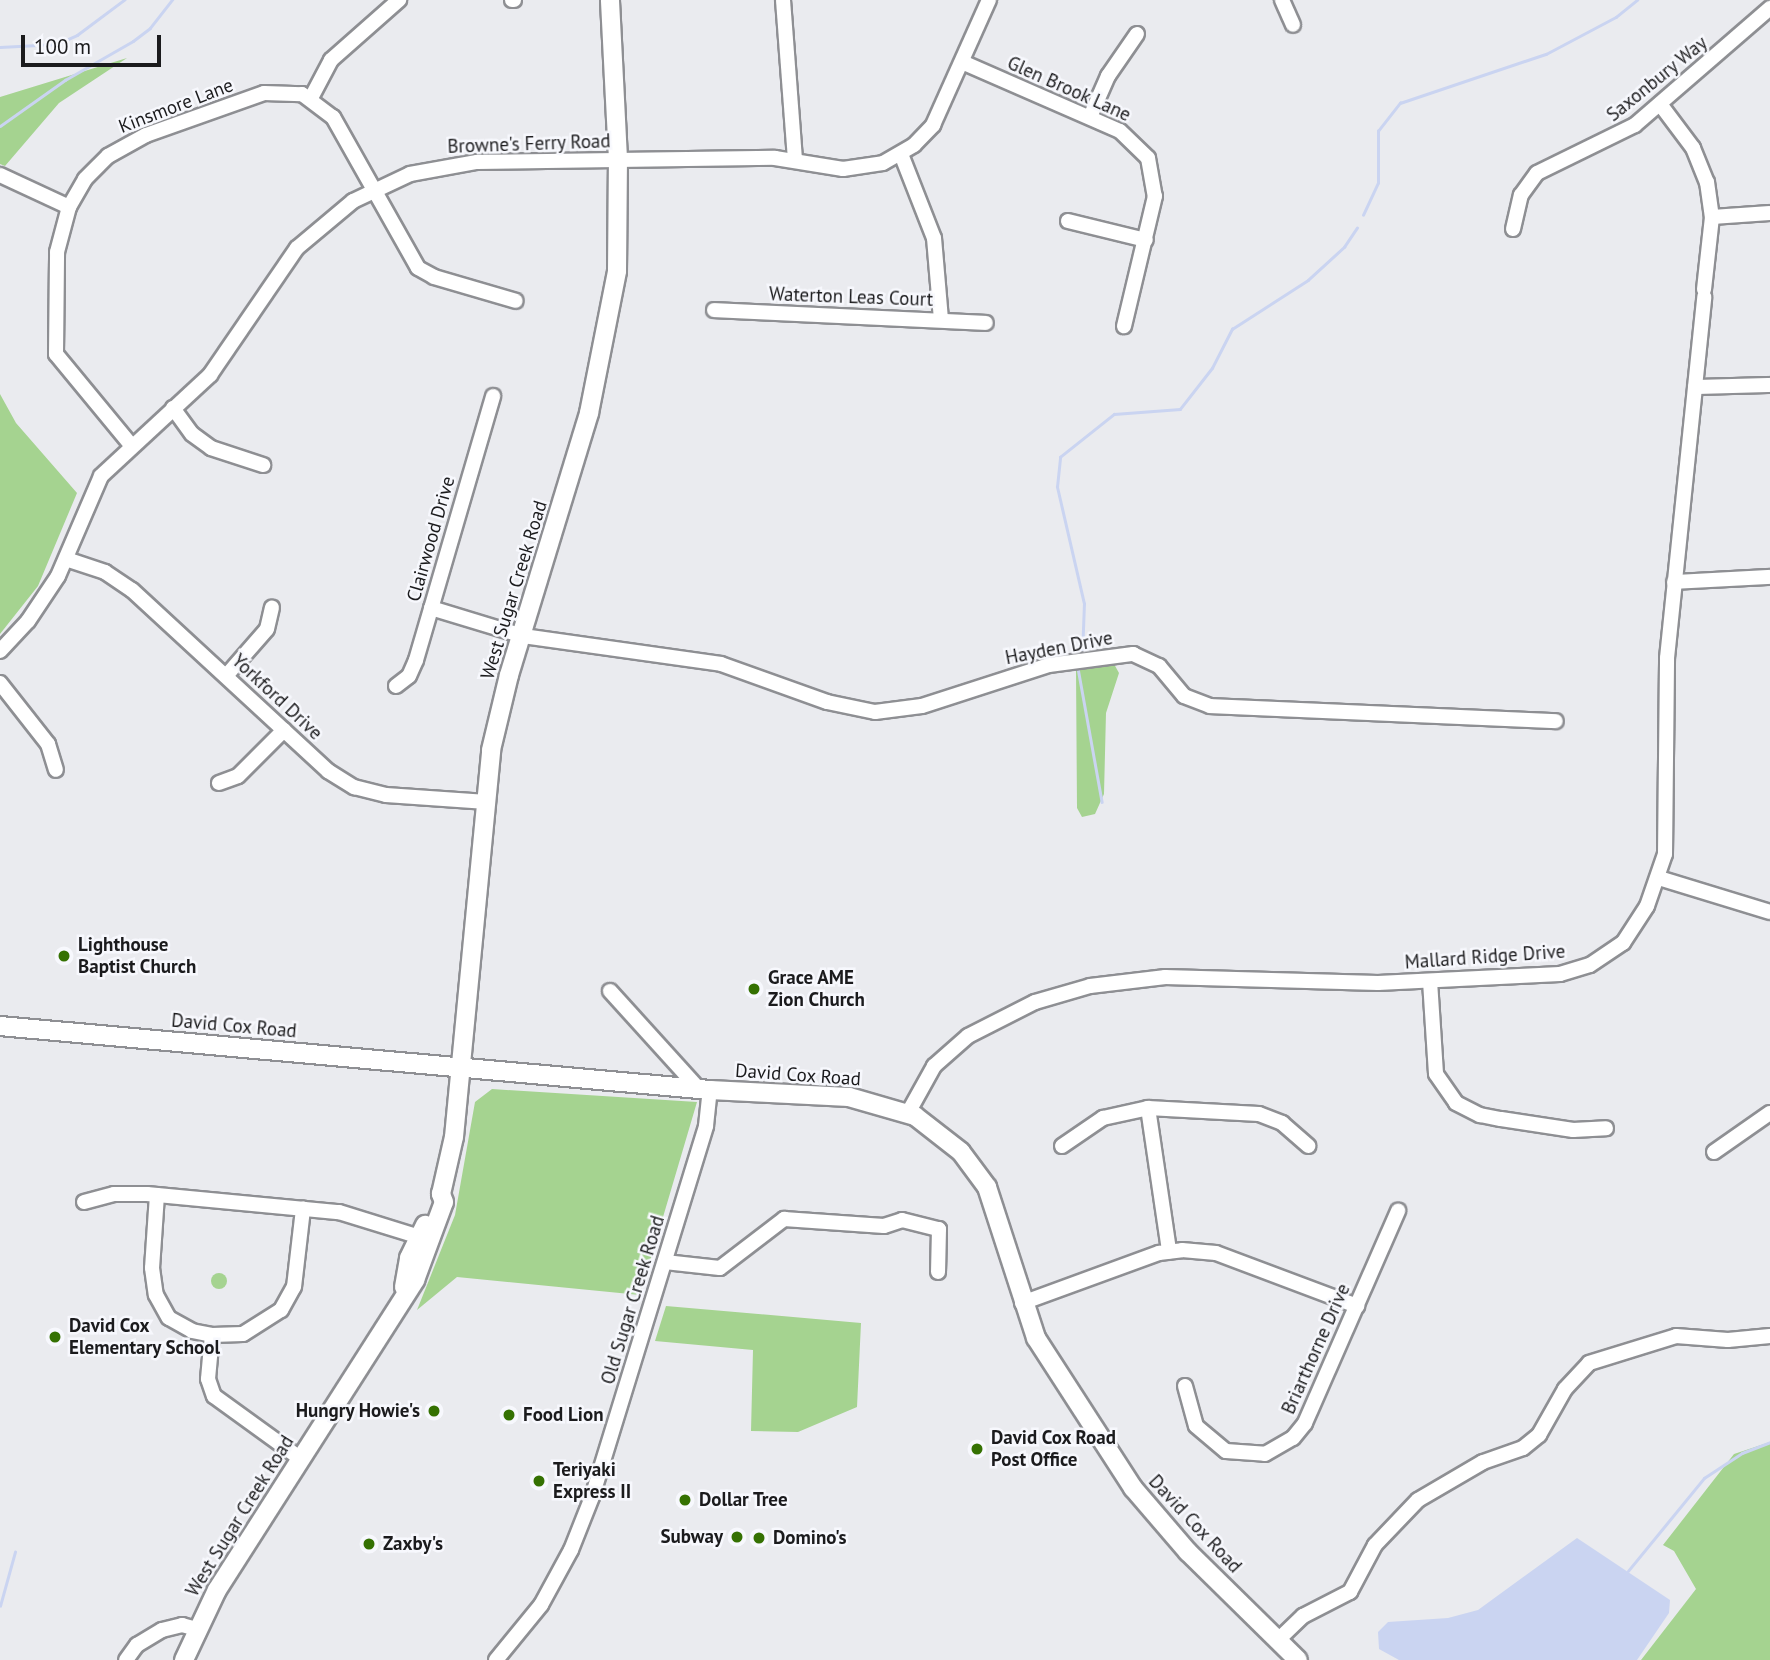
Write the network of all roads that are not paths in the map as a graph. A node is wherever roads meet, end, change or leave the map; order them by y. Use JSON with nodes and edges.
{"nodes":[{"id":1,"x":399,"y":0,"type":"edge"},
{"id":2,"x":610,"y":0,"type":"edge"},
{"id":3,"x":783,"y":0,"type":"edge"},
{"id":4,"x":989,"y":0,"type":"edge"},
{"id":5,"x":1282,"y":0,"type":"edge"},
{"id":6,"x":1770,"y":8,"type":"edge"},
{"id":7,"x":1293,"y":25,"type":"dead end"},
{"id":8,"x":1137,"y":34,"type":"dead end"},
{"id":9,"x":962,"y":62,"type":"junction"},
{"id":10,"x":311,"y":98,"type":"junction"},
{"id":11,"x":1660,"y":104,"type":"junction"},
{"id":12,"x":1090,"y":117,"type":"junction"},
{"id":13,"x":901,"y":154,"type":"junction"},
{"id":14,"x":618,"y":159,"type":"junction"},
{"id":15,"x":795,"y":160,"type":"junction"},
{"id":16,"x":0,"y":175,"type":"edge"},
{"id":17,"x":373,"y":190,"type":"junction"},
{"id":18,"x":69,"y":206,"type":"junction"},
{"id":19,"x":1770,"y":213,"type":"edge"},
{"id":20,"x":1712,"y":217,"type":"junction"},
{"id":21,"x":1068,"y":221,"type":"dead end"},
{"id":22,"x":1513,"y":229,"type":"dead end"},
{"id":23,"x":1146,"y":240,"type":"junction"},
{"id":24,"x":516,"y":301,"type":"dead end"},
{"id":25,"x":713,"y":310,"type":"dead end"},
{"id":26,"x":941,"y":320,"type":"junction"},
{"id":27,"x":986,"y":323,"type":"dead end"},
{"id":28,"x":1124,"y":326,"type":"dead end"},
{"id":29,"x":1770,"y":385,"type":"edge"},
{"id":30,"x":1695,"y":387,"type":"junction"},
{"id":31,"x":493,"y":396,"type":"dead end"},
{"id":32,"x":173,"y":408,"type":"junction"},
{"id":33,"x":131,"y":445,"type":"junction"},
{"id":34,"x":263,"y":465,"type":"dead end"},
{"id":35,"x":66,"y":559,"type":"junction"},
{"id":36,"x":1770,"y":577,"type":"edge"},
{"id":37,"x":1674,"y":582,"type":"junction"},
{"id":38,"x":272,"y":608,"type":"dead end"},
{"id":39,"x":431,"y":608,"type":"junction"},
{"id":40,"x":523,"y":636,"type":"junction"},
{"id":41,"x":0,"y":651,"type":"edge"},
{"id":42,"x":226,"y":676,"type":"junction"},
{"id":43,"x":0,"y":683,"type":"edge"},
{"id":44,"x":396,"y":686,"type":"dead end"},
{"id":45,"x":1556,"y":721,"type":"dead end"},
{"id":46,"x":284,"y":730,"type":"junction"},
{"id":47,"x":56,"y":770,"type":"dead end"},
{"id":48,"x":219,"y":783,"type":"dead end"},
{"id":49,"x":487,"y":802,"type":"junction"},
{"id":50,"x":1659,"y":878,"type":"junction"},
{"id":51,"x":1770,"y":912,"type":"edge"},
{"id":52,"x":1430,"y":981,"type":"junction"},
{"id":53,"x":610,"y":991,"type":"dead end"},
{"id":54,"x":0,"y":1026,"type":"edge"},
{"id":55,"x":459,"y":1066,"type":"junction"},
{"id":56,"x":705,"y":1089,"type":"junction"},
{"id":57,"x":1148,"y":1108,"type":"junction"},
{"id":58,"x":908,"y":1113,"type":"junction"},
{"id":59,"x":1770,"y":1113,"type":"edge"},
{"id":60,"x":1606,"y":1128,"type":"dead end"},
{"id":61,"x":1062,"y":1146,"type":"dead end"},
{"id":62,"x":1308,"y":1146,"type":"dead end"},
{"id":63,"x":1714,"y":1152,"type":"dead end"},
{"id":64,"x":440,"y":1194,"type":"junction"},
{"id":65,"x":157,"y":1195,"type":"junction"},
{"id":66,"x":84,"y":1202,"type":"dead end"},
{"id":67,"x":303,"y":1209,"type":"junction"},
{"id":68,"x":1398,"y":1211,"type":"dead end"},
{"id":69,"x":419,"y":1237,"type":"junction"},
{"id":70,"x":1169,"y":1251,"type":"junction"},
{"id":71,"x":665,"y":1262,"type":"junction"},
{"id":72,"x":938,"y":1272,"type":"dead end"},
{"id":73,"x":404,"y":1291,"type":"junction"},
{"id":74,"x":1023,"y":1303,"type":"junction"},
{"id":75,"x":1357,"y":1307,"type":"junction"},
{"id":76,"x":212,"y":1335,"type":"junction"},
{"id":77,"x":1770,"y":1336,"type":"edge"},
{"id":78,"x":1185,"y":1386,"type":"dead end"},
{"id":79,"x":301,"y":1458,"type":"junction"},
{"id":80,"x":197,"y":1629,"type":"junction"},
{"id":81,"x":1278,"y":1640,"type":"junction"},
{"id":82,"x":126,"y":1660,"type":"edge"},
{"id":83,"x":184,"y":1660,"type":"edge"},
{"id":84,"x":496,"y":1660,"type":"edge"},
{"id":85,"x":1298,"y":1660,"type":"edge"}],
"edges":[{"from":1,"to":10,"type":"street"},
{"from":2,"to":14,"type":"main road","name":"West Sugar Creek Road"},
{"from":3,"to":15,"type":"street"},
{"from":4,"to":9,"type":"street","name":"Browne's Ferry Road"},
{"from":5,"to":7,"type":"street"},
{"from":6,"to":11,"type":"street","name":"Saxonbury Way"},
{"from":8,"to":12,"type":"street"},
{"from":9,"to":12,"type":"street","name":"Glen Brook Lane"},
{"from":9,"to":13,"type":"street","name":"Browne's Ferry Road"},
{"from":10,"to":17,"type":"street"},
{"from":10,"to":18,"type":"street","name":"Kinsmore Lane"},
{"from":11,"to":20,"type":"street","name":"Mallard Ridge Drive"},
{"from":11,"to":22,"type":"street","name":"Saxonbury Way"},
{"from":12,"to":23,"type":"street","name":"Glen Brook Lane"},
{"from":13,"to":15,"type":"street","name":"Browne's Ferry Road"},
{"from":13,"to":26,"type":"street"},
{"from":14,"to":15,"type":"street","name":"Browne's Ferry Road"},
{"from":14,"to":17,"type":"street","name":"Browne's Ferry Road"},
{"from":14,"to":40,"type":"main road","name":"West Sugar Creek Road"},
{"from":16,"to":18,"type":"street"},
{"from":17,"to":24,"type":"street"},
{"from":17,"to":32,"type":"street","name":"Browne's Ferry Road"},
{"from":18,"to":33,"type":"street","name":"Kinsmore Lane"},
{"from":19,"to":20,"type":"street"},
{"from":20,"to":30,"type":"street","name":"Mallard Ridge Drive"},
{"from":21,"to":23,"type":"street"},
{"from":23,"to":28,"type":"street","name":"Glen Brook Lane"},
{"from":25,"to":26,"type":"street","name":"Waterton Leas Court"},
{"from":26,"to":27,"type":"street","name":"Waterton Leas Court"},
{"from":29,"to":30,"type":"street"},
{"from":30,"to":37,"type":"street","name":"Mallard Ridge Drive"},
{"from":31,"to":39,"type":"street","name":"Clairwood Drive"},
{"from":32,"to":33,"type":"street","name":"Browne's Ferry Road"},
{"from":32,"to":34,"type":"street"},
{"from":33,"to":35,"type":"street","name":"Browne's Ferry Road"},
{"from":35,"to":41,"type":"street","name":"Browne's Ferry Road"},
{"from":35,"to":42,"type":"street","name":"Yorkford Drive"},
{"from":36,"to":37,"type":"street"},
{"from":37,"to":50,"type":"street","name":"Mallard Ridge Drive"},
{"from":38,"to":42,"type":"street"},
{"from":39,"to":40,"type":"street","name":"Hayden Drive"},
{"from":39,"to":44,"type":"street","name":"Clairwood Drive"},
{"from":40,"to":45,"type":"street","name":"Hayden Drive"},
{"from":40,"to":49,"type":"main road","name":"West Sugar Creek Road"},
{"from":42,"to":46,"type":"street","name":"Yorkford Drive"},
{"from":43,"to":47,"type":"street"},
{"from":46,"to":48,"type":"street"},
{"from":46,"to":49,"type":"street","name":"Yorkford Drive"},
{"from":49,"to":55,"type":"main road","name":"West Sugar Creek Road"},
{"from":50,"to":51,"type":"street"},
{"from":50,"to":52,"type":"street","name":"Mallard Ridge Drive"},
{"from":52,"to":58,"type":"street","name":"Mallard Ridge Drive"},
{"from":52,"to":60,"type":"street"},
{"from":53,"to":56,"type":"street"},
{"from":54,"to":55,"type":"main road","name":"David Cox Road"},
{"from":55,"to":56,"type":"main road","name":"David Cox Road"},
{"from":55,"to":64,"type":"main road","name":"West Sugar Creek Road"},
{"from":56,"to":58,"type":"main road","name":"David Cox Road"},
{"from":56,"to":71,"type":"street","name":"Old Sugar Creek Road"},
{"from":57,"to":61,"type":"street"},
{"from":57,"to":62,"type":"street"},
{"from":57,"to":70,"type":"street"},
{"from":58,"to":74,"type":"main road","name":"David Cox Road"},
{"from":59,"to":63,"type":"street"},
{"from":64,"to":69,"type":"main road","name":"West Sugar Creek Road"},
{"from":64,"to":73,"type":"main road","name":"West Sugar Creek Road"},
{"from":65,"to":66,"type":"street"},
{"from":65,"to":67,"type":"street"},
{"from":65,"to":76,"type":"street"},
{"from":67,"to":69,"type":"street"},
{"from":67,"to":76,"type":"street"},
{"from":68,"to":75,"type":"street","name":"Briarthorne Drive"},
{"from":69,"to":73,"type":"main road","name":"West Sugar Creek Road"},
{"from":70,"to":74,"type":"street"},
{"from":70,"to":75,"type":"street"},
{"from":71,"to":72,"type":"street"},
{"from":71,"to":84,"type":"street","name":"Old Sugar Creek Road"},
{"from":73,"to":79,"type":"main road","name":"West Sugar Creek Road"},
{"from":74,"to":81,"type":"main road","name":"David Cox Road"},
{"from":75,"to":78,"type":"street","name":"Briarthorne Drive"},
{"from":76,"to":79,"type":"street"},
{"from":77,"to":81,"type":"street"},
{"from":79,"to":80,"type":"main road","name":"West Sugar Creek Road"},
{"from":80,"to":82,"type":"street"},
{"from":80,"to":83,"type":"main road","name":"West Sugar Creek Road"},
{"from":81,"to":85,"type":"main road","name":"David Cox Road"}]}
